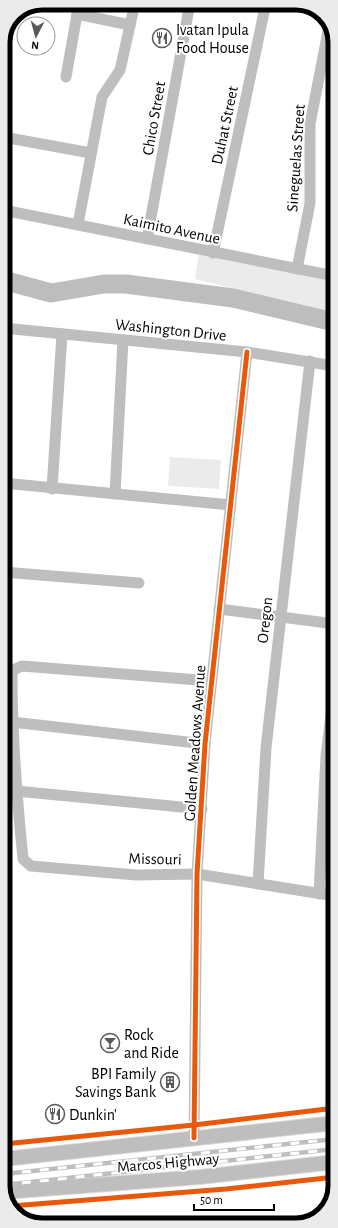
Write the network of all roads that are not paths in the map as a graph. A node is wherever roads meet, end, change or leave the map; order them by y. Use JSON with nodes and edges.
{"nodes":[{"id":1,"x":78,"y":10,"type":"edge"},
{"id":2,"x":84,"y":10,"type":"edge"},
{"id":3,"x":133,"y":10,"type":"edge"},
{"id":4,"x":189,"y":10,"type":"edge"},
{"id":5,"x":265,"y":10,"type":"edge"},
{"id":6,"x":130,"y":25,"type":"junction"},
{"id":7,"x":327,"y":36,"type":"edge"},
{"id":8,"x":66,"y":77,"type":"dead end"},
{"id":9,"x":10,"y":138,"type":"edge"},
{"id":10,"x":91,"y":154,"type":"junction"},
{"id":11,"x":10,"y":211,"type":"edge"},
{"id":12,"x":78,"y":224,"type":"junction"},
{"id":13,"x":147,"y":239,"type":"junction"},
{"id":14,"x":213,"y":253,"type":"junction"},
{"id":15,"x":296,"y":269,"type":"junction"},
{"id":16,"x":328,"y":275,"type":"edge"},
{"id":17,"x":10,"y":329,"type":"edge"},
{"id":18,"x":62,"y":334,"type":"junction"},
{"id":19,"x":123,"y":340,"type":"junction"},
{"id":20,"x":247,"y":352,"type":"junction"},
{"id":21,"x":310,"y":361,"type":"junction"},
{"id":22,"x":328,"y":365,"type":"edge"},
{"id":23,"x":10,"y":484,"type":"edge"},
{"id":24,"x":52,"y":489,"type":"junction"},
{"id":25,"x":115,"y":494,"type":"junction"},
{"id":26,"x":230,"y":505,"type":"junction"},
{"id":27,"x":10,"y":573,"type":"edge"},
{"id":28,"x":138,"y":583,"type":"dead end"},
{"id":29,"x":219,"y":609,"type":"junction"},
{"id":30,"x":280,"y":616,"type":"junction"},
{"id":31,"x":328,"y":623,"type":"edge"},
{"id":32,"x":211,"y":681,"type":"junction"},
{"id":33,"x":12,"y":722,"type":"junction"},
{"id":34,"x":328,"y":740,"type":"edge"},
{"id":35,"x":205,"y":744,"type":"junction"},
{"id":36,"x":16,"y":791,"type":"junction"},
{"id":37,"x":202,"y":809,"type":"junction"},
{"id":38,"x":197,"y":874,"type":"junction"},
{"id":39,"x":258,"y":884,"type":"junction"},
{"id":40,"x":320,"y":894,"type":"junction"},
{"id":41,"x":328,"y":895,"type":"edge"},
{"id":42,"x":328,"y":1124,"type":"edge"},
{"id":43,"x":194,"y":1138,"type":"junction"},
{"id":44,"x":10,"y":1158,"type":"edge"},
{"id":45,"x":328,"y":1163,"type":"edge"},
{"id":46,"x":11,"y":1191,"type":"edge"}],
"edges":[{"from":1,"to":8,"type":"street"},
{"from":2,"to":6,"type":"street"},
{"from":3,"to":6,"type":"street"},
{"from":4,"to":13,"type":"street","name":"Chico Street"},
{"from":5,"to":14,"type":"street","name":"Duhat Street"},
{"from":6,"to":10,"type":"street"},
{"from":7,"to":15,"type":"street","name":"Sineguelas Street"},
{"from":9,"to":10,"type":"street"},
{"from":10,"to":12,"type":"street"},
{"from":11,"to":12,"type":"street","name":"Kaimito Avenue"},
{"from":12,"to":13,"type":"street","name":"Kaimito Avenue"},
{"from":13,"to":14,"type":"street","name":"Kaimito Avenue"},
{"from":14,"to":15,"type":"street","name":"Kaimito Avenue"},
{"from":15,"to":16,"type":"street","name":"Kaimito Avenue"},
{"from":17,"to":18,"type":"street","name":"Washington Drive"},
{"from":18,"to":19,"type":"street","name":"Washington Drive"},
{"from":18,"to":24,"type":"street"},
{"from":19,"to":20,"type":"street","name":"Washington Drive"},
{"from":19,"to":25,"type":"street"},
{"from":20,"to":21,"type":"street","name":"Washington Drive"},
{"from":20,"to":26,"type":"street","name":"Golden Meadows Avenue"},
{"from":21,"to":22,"type":"street","name":"Washington Drive"},
{"from":21,"to":30,"type":"street","name":"Oregon"},
{"from":23,"to":24,"type":"street"},
{"from":24,"to":25,"type":"street"},
{"from":25,"to":26,"type":"street"},
{"from":26,"to":29,"type":"street","name":"Golden Meadows Avenue"},
{"from":27,"to":28,"type":"street"},
{"from":29,"to":30,"type":"street"},
{"from":29,"to":32,"type":"street","name":"Golden Meadows Avenue"},
{"from":30,"to":31,"type":"street"},
{"from":30,"to":39,"type":"street","name":"Oregon"},
{"from":32,"to":33,"type":"street"},
{"from":32,"to":35,"type":"street","name":"Golden Meadows Avenue"},
{"from":33,"to":35,"type":"street"},
{"from":33,"to":36,"type":"street"},
{"from":34,"to":40,"type":"street"},
{"from":35,"to":37,"type":"street","name":"Golden Meadows Avenue"},
{"from":36,"to":37,"type":"street"},
{"from":36,"to":38,"type":"street","name":"Missouri"},
{"from":37,"to":38,"type":"street","name":"Golden Meadows Avenue"},
{"from":38,"to":39,"type":"street","name":"Missouri"},
{"from":38,"to":43,"type":"street","name":"Golden Meadows Avenue"},
{"from":39,"to":40,"type":"street","name":"Missouri"},
{"from":40,"to":41,"type":"street","name":"Missouri"},
{"from":42,"to":43,"type":"main road","name":"Marcos Highway"},
{"from":43,"to":44,"type":"main road","name":"Marcos Highway"},
{"from":45,"to":46,"type":"main road","name":"Marcos Highway"}]}
